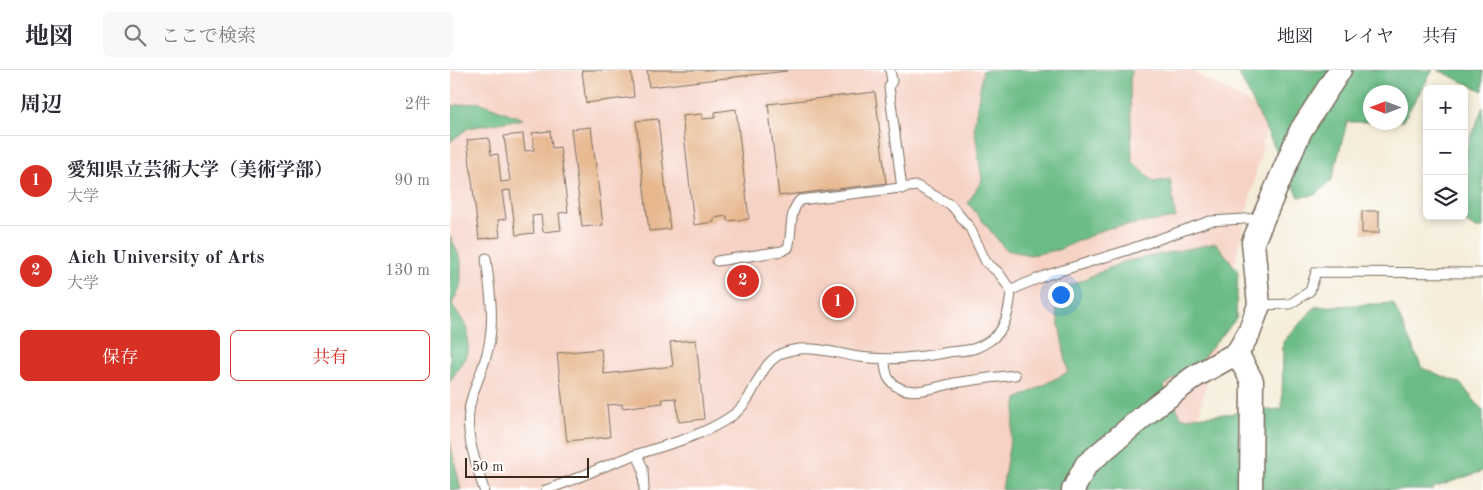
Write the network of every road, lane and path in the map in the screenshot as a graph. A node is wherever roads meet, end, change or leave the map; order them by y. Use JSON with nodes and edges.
{"nodes":[{"id":1,"x":890,"y":70,"type":"edge"},
{"id":2,"x":1340,"y":70,"type":"edge"},
{"id":3,"x":902,"y":189,"type":"junction"},
{"id":4,"x":1263,"y":218,"type":"junction"},
{"id":5,"x":486,"y":258,"type":"dead end"},
{"id":6,"x":716,"y":261,"type":"dead end"},
{"id":7,"x":1483,"y":273,"type":"edge"},
{"id":8,"x":1012,"y":291,"type":"junction"},
{"id":9,"x":1259,"y":305,"type":"junction"},
{"id":10,"x":1237,"y":354,"type":"junction"},
{"id":11,"x":885,"y":359,"type":"junction"},
{"id":12,"x":1015,"y":375,"type":"dead end"},
{"id":13,"x":638,"y":455,"type":"junction"},
{"id":14,"x":484,"y":490,"type":"edge"},
{"id":15,"x":546,"y":490,"type":"edge"},
{"id":16,"x":644,"y":490,"type":"edge"},
{"id":17,"x":1073,"y":490,"type":"edge"},
{"id":18,"x":1251,"y":490,"type":"edge"}],
"edges":[{"from":1,"to":3,"type":"lane"},
{"from":2,"to":4,"type":"street"},
{"from":3,"to":6,"type":"lane"},
{"from":3,"to":8,"type":"lane"},
{"from":4,"to":8,"type":"lane"},
{"from":4,"to":9,"type":"street"},
{"from":5,"to":14,"type":"lane"},
{"from":7,"to":9,"type":"lane"},
{"from":8,"to":11,"type":"lane"},
{"from":9,"to":10,"type":"street"},
{"from":10,"to":17,"type":"street"},
{"from":10,"to":18,"type":"street"},
{"from":11,"to":12,"type":"lane"},
{"from":11,"to":13,"type":"lane"},
{"from":13,"to":15,"type":"lane"},
{"from":13,"to":16,"type":"lane"}]}
